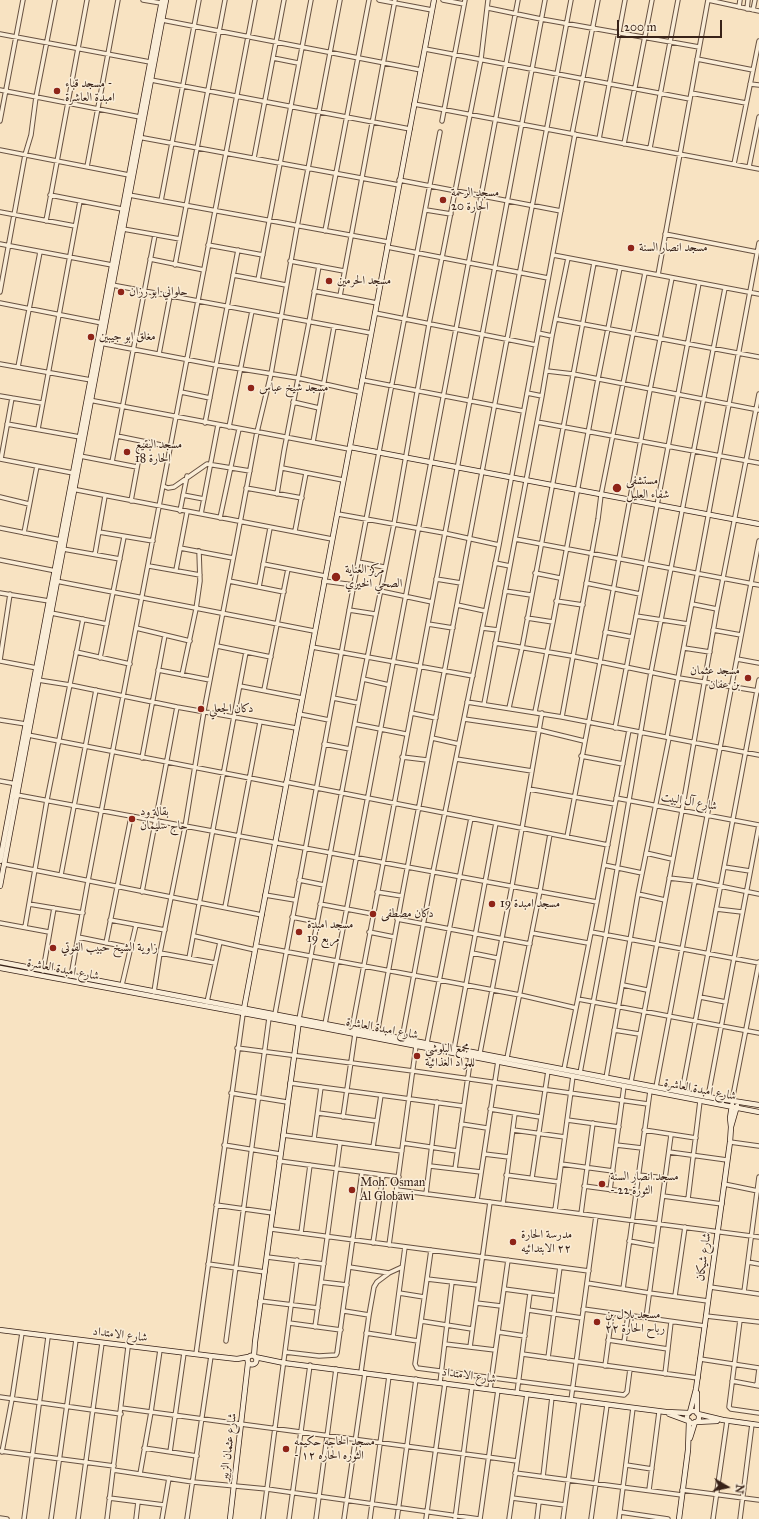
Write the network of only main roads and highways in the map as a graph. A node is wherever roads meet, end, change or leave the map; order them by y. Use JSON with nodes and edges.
{"nodes":[{"id":1,"x":166,"y":0,"type":"edge"},
{"id":2,"x":434,"y":0,"type":"edge"},
{"id":3,"x":162,"y":2,"type":"edge"},
{"id":4,"x":138,"y":137,"type":"junction"},
{"id":5,"x":100,"y":343,"type":"junction"},
{"id":6,"x":89,"y":400,"type":"junction"},
{"id":7,"x":349,"y":448,"type":"junction"},
{"id":8,"x":72,"y":489,"type":"junction"},
{"id":9,"x":759,"y":524,"type":"edge"},
{"id":10,"x":57,"y":572,"type":"junction"},
{"id":11,"x":55,"y":581,"type":"junction"},
{"id":12,"x":37,"y":680,"type":"junction"},
{"id":13,"x":17,"y":784,"type":"junction"},
{"id":14,"x":7,"y":837,"type":"junction"},
{"id":15,"x":1,"y":853,"type":"edge"},
{"id":16,"x":2,"y":862,"type":"edge"},
{"id":17,"x":0,"y":886,"type":"edge"},
{"id":18,"x":0,"y":962,"type":"edge"},
{"id":19,"x":0,"y":968,"type":"edge"},
{"id":20,"x":243,"y":1011,"type":"junction"},
{"id":21,"x":299,"y":1021,"type":"junction"},
{"id":22,"x":471,"y":1054,"type":"junction"},
{"id":23,"x":527,"y":1064,"type":"junction"},
{"id":24,"x":732,"y":1102,"type":"junction"},
{"id":25,"x":738,"y":1102,"type":"junction"},
{"id":26,"x":759,"y":1105,"type":"edge"},
{"id":27,"x":734,"y":1108,"type":"junction"},
{"id":28,"x":759,"y":1112,"type":"edge"},
{"id":29,"x":0,"y":1330,"type":"edge"},
{"id":30,"x":255,"y":1344,"type":"junction"},
{"id":31,"x":267,"y":1359,"type":"junction"},
{"id":32,"x":251,"y":1360,"type":"junction"},
{"id":33,"x":696,"y":1389,"type":"junction"},
{"id":34,"x":666,"y":1412,"type":"junction"},
{"id":35,"x":689,"y":1412,"type":"junction"},
{"id":36,"x":698,"y":1413,"type":"junction"},
{"id":37,"x":689,"y":1421,"type":"junction"},
{"id":38,"x":725,"y":1421,"type":"junction"},
{"id":39,"x":696,"y":1422,"type":"junction"},
{"id":40,"x":759,"y":1425,"type":"edge"},
{"id":41,"x":688,"y":1450,"type":"junction"},
{"id":42,"x":230,"y":1519,"type":"edge"},
{"id":43,"x":679,"y":1519,"type":"edge"}],
"edges":[{"from":1,"to":4,"type":"main road"},
{"from":2,"to":7,"type":"main road"},
{"from":3,"to":4,"type":"main road"},
{"from":4,"to":5,"type":"main road"},
{"from":4,"to":5,"type":"main road"},
{"from":5,"to":6,"type":"main road"},
{"from":5,"to":6,"type":"main road"},
{"from":6,"to":8,"type":"main road"},
{"from":6,"to":8,"type":"main road"},
{"from":7,"to":9,"type":"main road"},
{"from":7,"to":20,"type":"main road"},
{"from":8,"to":10,"type":"main road"},
{"from":8,"to":10,"type":"main road"},
{"from":10,"to":11,"type":"main road"},
{"from":11,"to":12,"type":"main road"},
{"from":11,"to":12,"type":"main road"},
{"from":12,"to":13,"type":"main road"},
{"from":12,"to":13,"type":"main road"},
{"from":13,"to":14,"type":"main road"},
{"from":13,"to":14,"type":"main road"},
{"from":14,"to":15,"type":"main road"},
{"from":14,"to":16,"type":"main road"},
{"from":15,"to":16,"type":"main road"},
{"from":16,"to":17,"type":"main road"},
{"from":18,"to":20,"type":"main road","name":"شارع امبدة العاشرة"},
{"from":19,"to":20,"type":"main road","name":"شارع امبدة العاشرة"},
{"from":20,"to":21,"type":"main road","name":"شارع امبدة العاشرة"},
{"from":20,"to":21,"type":"main road","name":"شارع امبدة العاشرة"},
{"from":21,"to":22,"type":"main road","name":"شارع امبدة العاشرة"},
{"from":21,"to":22,"type":"main road","name":"شارع امبدة العاشرة"},
{"from":21,"to":30,"type":"main road","name":"شارع عثمان الزبير"},
{"from":22,"to":23,"type":"main road","name":"شارع امبدة العاشرة"},
{"from":22,"to":23,"type":"main road","name":"شارع امبدة العاشرة"},
{"from":23,"to":24,"type":"main road","name":"شارع امبدة العاشرة"},
{"from":23,"to":27,"type":"main road","name":"شارع امبدة العاشرة"},
{"from":24,"to":25,"type":"main road","name":"شارع امبدة العاشرة"},
{"from":24,"to":27,"type":"main road","name":"شارع شيكان"},
{"from":25,"to":26,"type":"main road","name":"شارع امبدة العاشرة"},
{"from":25,"to":27,"type":"main road","name":"شارع شيكان"},
{"from":27,"to":28,"type":"main road","name":"شارع امبدة العاشرة"},
{"from":27,"to":33,"type":"main road","name":"شارع شيكان"},
{"from":29,"to":32,"type":"main road","name":"شارع الامتداد"},
{"from":30,"to":31,"type":"main road"},
{"from":30,"to":32,"type":"main road","name":"شارع عثمان الزبير"},
{"from":31,"to":32,"type":"main road","name":"شارع الامتداد"},
{"from":31,"to":34,"type":"main road","name":"شارع الامتداد"},
{"from":32,"to":42,"type":"main road","name":"شارع عثمان الزبير"},
{"from":33,"to":35,"type":"main road","name":"شارع شيكان"},
{"from":33,"to":36,"type":"main road","name":"شارع شيكان"},
{"from":34,"to":35,"type":"main road","name":"شارع الامتداد"},
{"from":34,"to":37,"type":"main road","name":"شارع الامتداد"},
{"from":35,"to":36,"type":"main road"},
{"from":35,"to":37,"type":"main road"},
{"from":36,"to":38,"type":"main road"},
{"from":36,"to":39,"type":"main road"},
{"from":37,"to":39,"type":"main road"},
{"from":37,"to":41,"type":"main road"},
{"from":38,"to":39,"type":"main road"},
{"from":38,"to":40,"type":"main road"},
{"from":39,"to":41,"type":"main road"},
{"from":41,"to":43,"type":"main road"}]}
